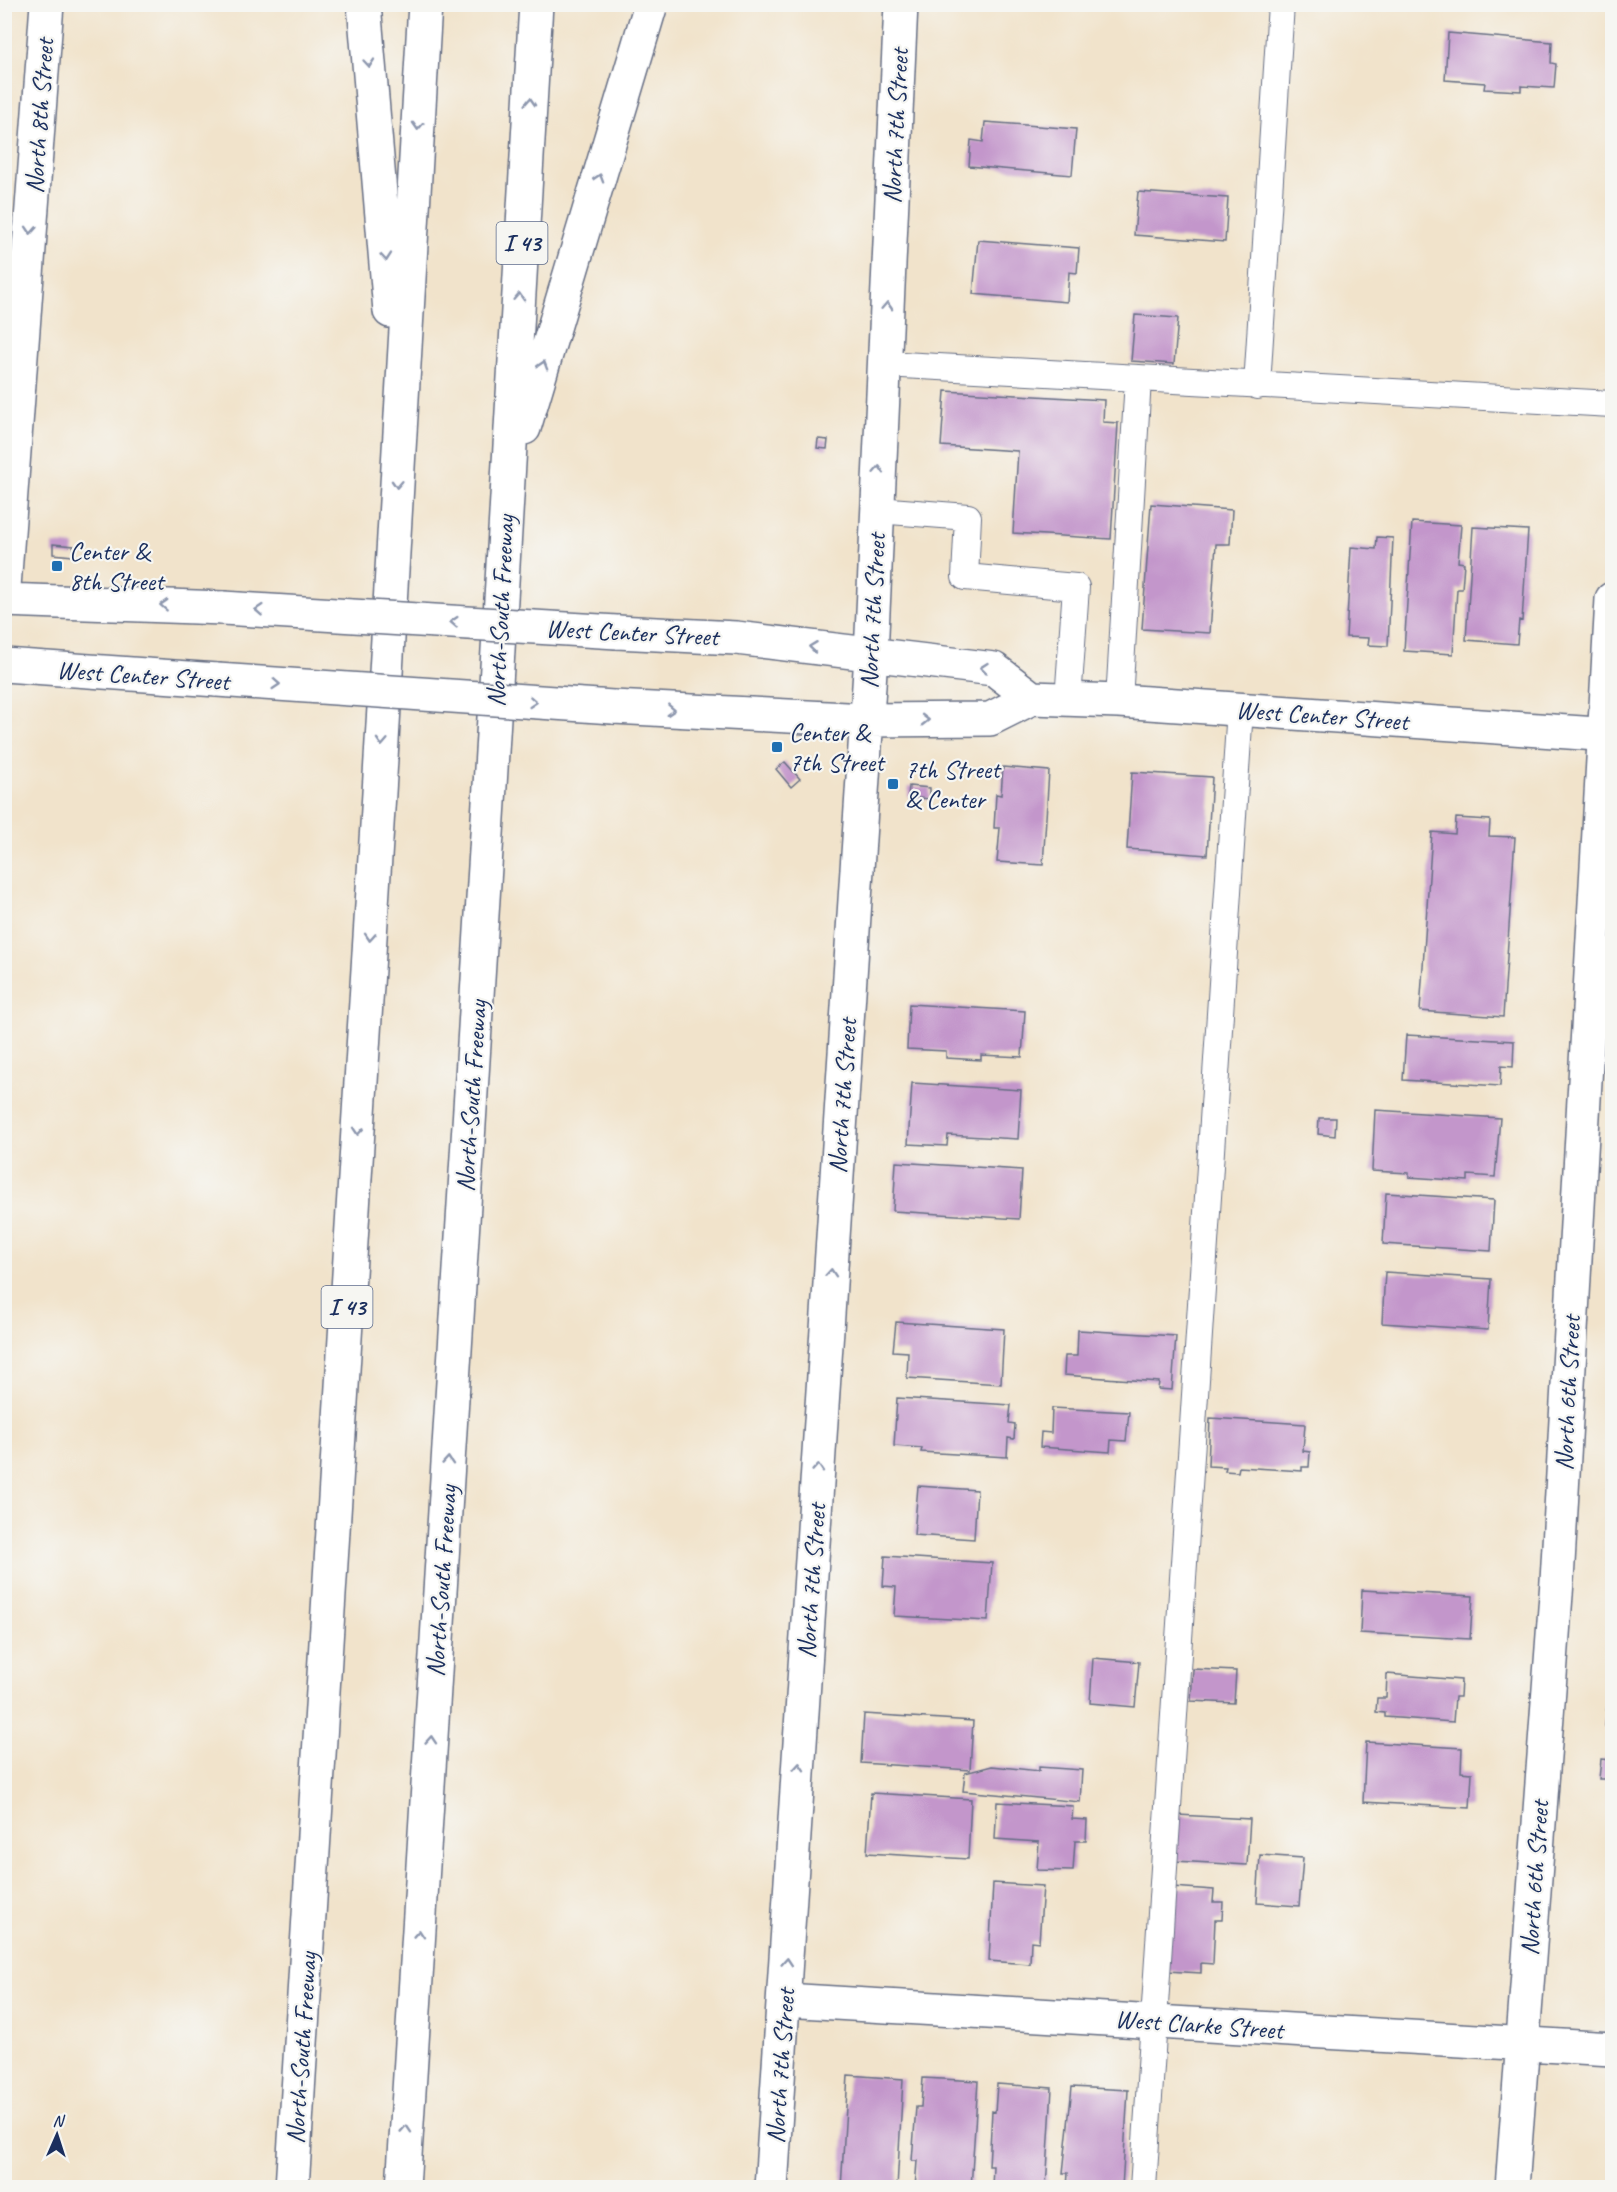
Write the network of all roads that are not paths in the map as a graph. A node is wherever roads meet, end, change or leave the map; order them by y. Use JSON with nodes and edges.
{"nodes":[{"id":1,"x":47,"y":4,"type":"edge"},
{"id":2,"x":364,"y":4,"type":"edge"},
{"id":3,"x":425,"y":4,"type":"edge"},
{"id":4,"x":536,"y":4,"type":"edge"},
{"id":5,"x":651,"y":4,"type":"edge"},
{"id":6,"x":901,"y":4,"type":"edge"},
{"id":7,"x":1281,"y":4,"type":"edge"},
{"id":8,"x":884,"y":364,"type":"junction"},
{"id":9,"x":1138,"y":379,"type":"junction"},
{"id":10,"x":1257,"y":386,"type":"junction"},
{"id":11,"x":1612,"y":404,"type":"edge"},
{"id":12,"x":400,"y":426,"type":"junction"},
{"id":13,"x":508,"y":481,"type":"junction"},
{"id":14,"x":877,"y":510,"type":"junction"},
{"id":15,"x":4,"y":587,"type":"edge"},
{"id":16,"x":1612,"y":599,"type":"edge"},
{"id":17,"x":4,"y":600,"type":"edge"},
{"id":18,"x":871,"y":655,"type":"junction"},
{"id":19,"x":4,"y":665,"type":"edge"},
{"id":20,"x":1032,"y":698,"type":"junction"},
{"id":21,"x":1068,"y":699,"type":"junction"},
{"id":22,"x":1119,"y":701,"type":"junction"},
{"id":23,"x":1240,"y":709,"type":"junction"},
{"id":24,"x":866,"y":720,"type":"junction"},
{"id":25,"x":1608,"y":734,"type":"edge"},
{"id":26,"x":784,"y":2000,"type":"junction"},
{"id":27,"x":1155,"y":2020,"type":"junction"},
{"id":28,"x":1521,"y":2045,"type":"junction"},
{"id":29,"x":1612,"y":2049,"type":"edge"},
{"id":30,"x":292,"y":2187,"type":"edge"},
{"id":31,"x":403,"y":2187,"type":"edge"},
{"id":32,"x":771,"y":2187,"type":"edge"},
{"id":33,"x":1143,"y":2187,"type":"edge"},
{"id":34,"x":1512,"y":2187,"type":"edge"}],
"edges":[{"from":1,"to":15,"type":"main road","name":"North 8th Street","one_way":true},
{"from":2,"to":12,"type":"main road","one_way":true},
{"from":3,"to":12,"type":"main road","name":"North-South Freeway","number":"I 43","one_way":true},
{"from":13,"to":4,"type":"main road","name":"North-South Freeway","number":"I 43","one_way":true},
{"from":13,"to":5,"type":"main road","one_way":true},
{"from":8,"to":6,"type":"main road","name":"North 7th Street","one_way":true},
{"from":7,"to":10,"type":"lane"},
{"from":8,"to":9,"type":"lane"},
{"from":14,"to":8,"type":"main road","name":"North 7th Street","one_way":true},
{"from":9,"to":10,"type":"lane"},
{"from":9,"to":22,"type":"lane"},
{"from":10,"to":11,"type":"lane"},
{"from":12,"to":30,"type":"main road","name":"North-South Freeway","number":"I 43","one_way":true},
{"from":31,"to":13,"type":"main road","name":"North-South Freeway","number":"I 43","one_way":true},
{"from":14,"to":18,"type":"main road","name":"North 7th Street"},
{"from":14,"to":21,"type":"lane"},
{"from":16,"to":25,"type":"main road","name":"North 6th Street"},
{"from":18,"to":17,"type":"main road","name":"West Center Street","one_way":true,"bridge":true},
{"from":20,"to":18,"type":"main road","name":"West Center Street","one_way":true},
{"from":18,"to":24,"type":"main road","name":"North 7th Street"},
{"from":19,"to":24,"type":"main road","name":"West Center Street","one_way":true,"bridge":true},
{"from":20,"to":21,"type":"main road","name":"West Center Street"},
{"from":24,"to":20,"type":"main road","name":"West Center Street","one_way":true},
{"from":21,"to":22,"type":"main road","name":"West Center Street"},
{"from":22,"to":23,"type":"main road","name":"West Center Street"},
{"from":23,"to":25,"type":"main road","name":"West Center Street"},
{"from":23,"to":27,"type":"lane"},
{"from":26,"to":24,"type":"main road","name":"North 7th Street","one_way":true},
{"from":25,"to":28,"type":"main road","name":"North 6th Street"},
{"from":26,"to":27,"type":"main road","name":"West Clarke Street"},
{"from":26,"to":32,"type":"main road","name":"North 7th Street"},
{"from":27,"to":28,"type":"main road","name":"West Clarke Street"},
{"from":27,"to":33,"type":"lane"},
{"from":28,"to":29,"type":"main road","name":"West Clarke Street"},
{"from":28,"to":34,"type":"main road","name":"North 6th Street"}]}
